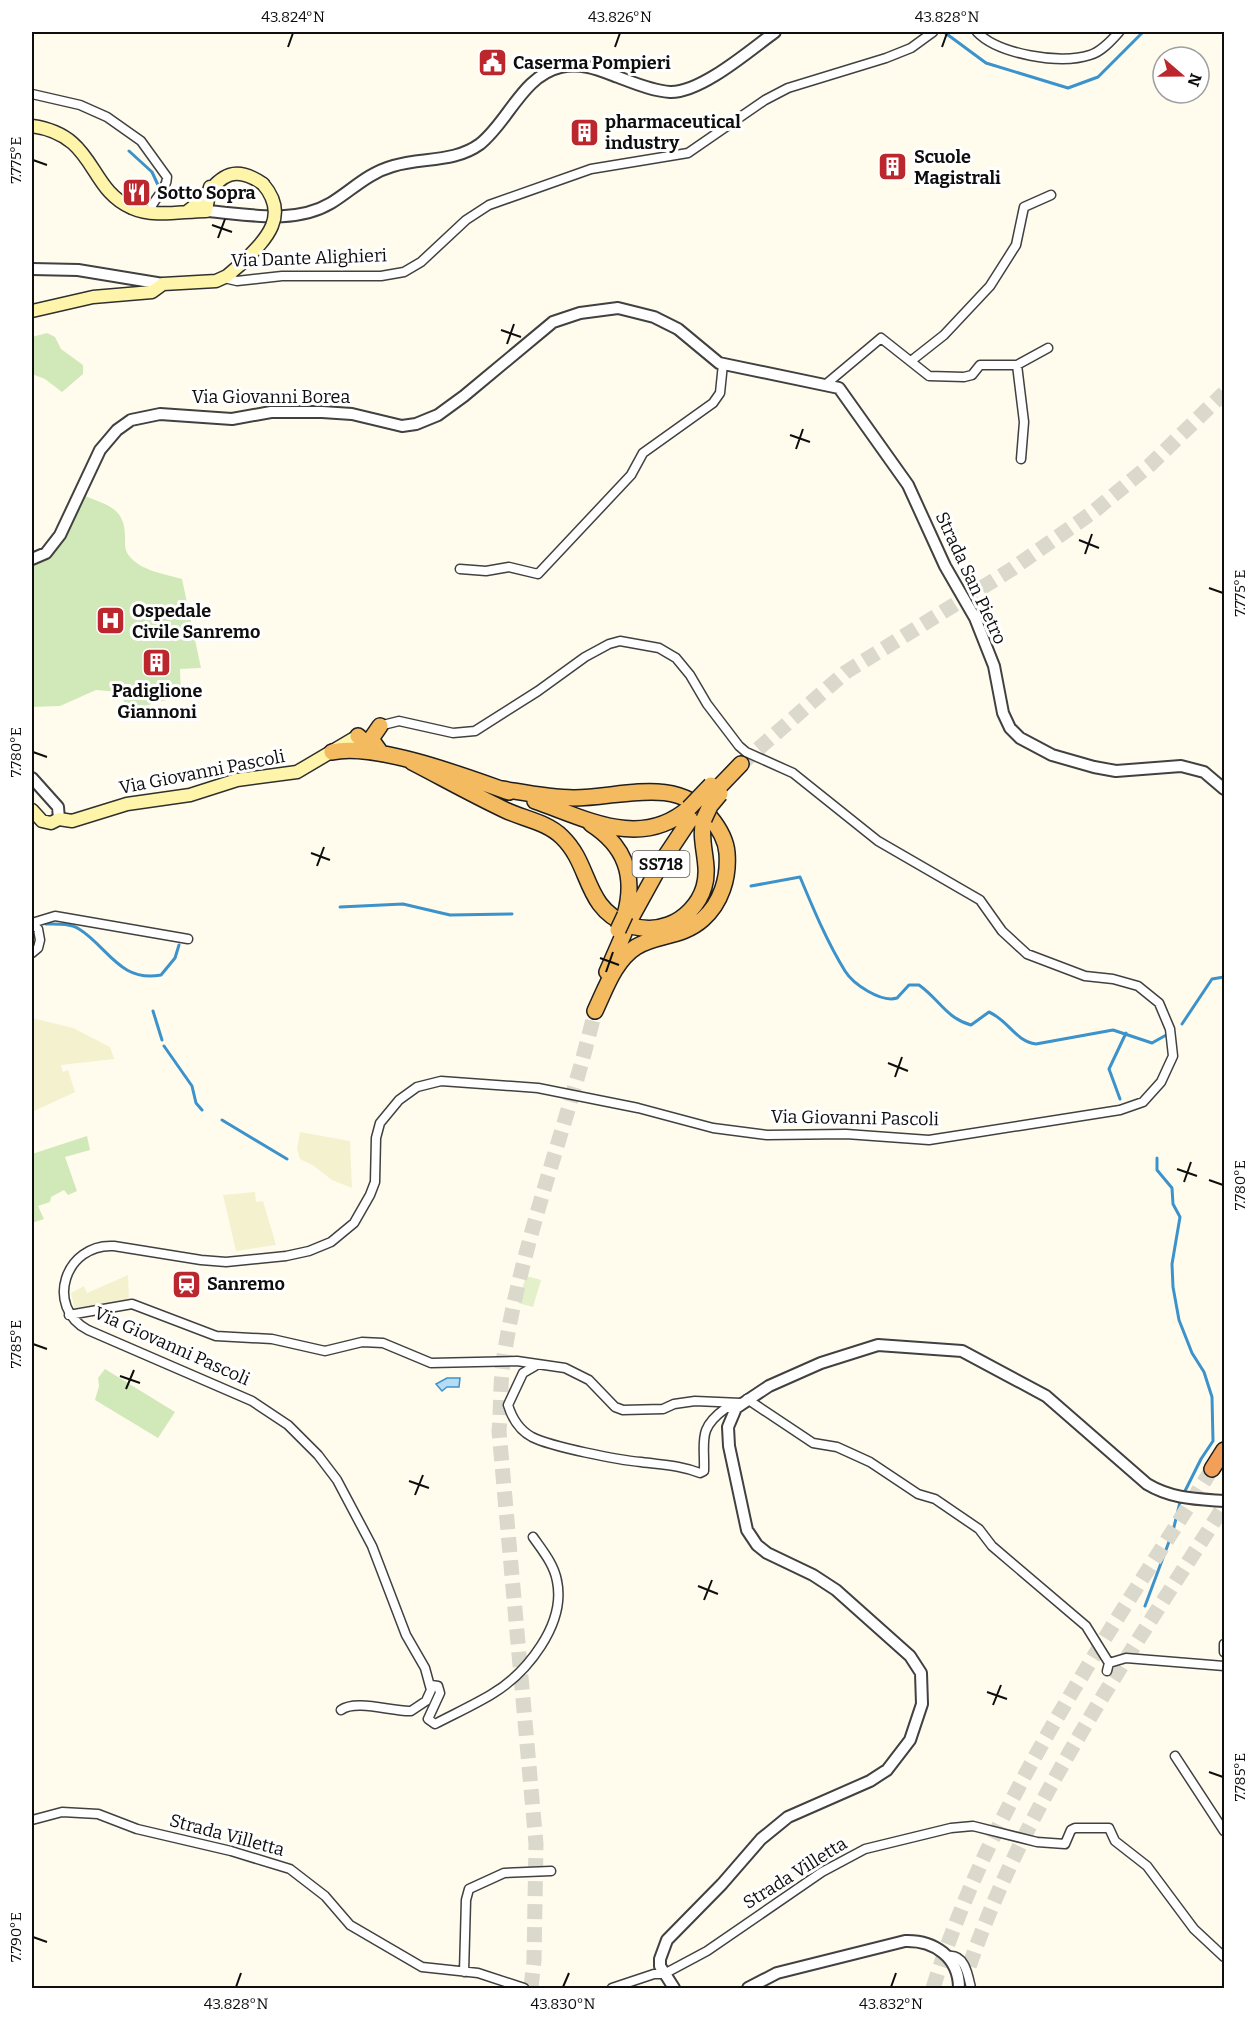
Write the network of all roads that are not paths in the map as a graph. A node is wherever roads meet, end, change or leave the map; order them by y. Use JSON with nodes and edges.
{"nodes":[{"id":1,"x":775,"y":32,"type":"edge"},
{"id":2,"x":933,"y":32,"type":"edge"},
{"id":3,"x":977,"y":32,"type":"edge"},
{"id":4,"x":1119,"y":32,"type":"edge"},
{"id":5,"x":32,"y":94,"type":"edge"},
{"id":6,"x":32,"y":126,"type":"edge"},
{"id":7,"x":210,"y":187,"type":"junction"},
{"id":8,"x":1051,"y":195,"type":"dead end"},
{"id":9,"x":188,"y":212,"type":"junction"},
{"id":10,"x":206,"y":212,"type":"junction"},
{"id":11,"x":149,"y":213,"type":"junction"},
{"id":12,"x":32,"y":269,"type":"edge"},
{"id":13,"x":224,"y":278,"type":"junction"},
{"id":14,"x":163,"y":284,"type":"junction"},
{"id":15,"x":32,"y":311,"type":"edge"},
{"id":16,"x":1048,"y":348,"type":"dead end"},
{"id":17,"x":911,"y":361,"type":"junction"},
{"id":18,"x":723,"y":364,"type":"junction"},
{"id":19,"x":1017,"y":365,"type":"junction"},
{"id":20,"x":496,"y":369,"type":"joint"},
{"id":21,"x":825,"y":385,"type":"junction"},
{"id":22,"x":1021,"y":459,"type":"dead end"},
{"id":23,"x":32,"y":560,"type":"edge"},
{"id":24,"x":460,"y":569,"type":"dead end"},
{"id":25,"x":380,"y":726,"type":"junction"},
{"id":26,"x":358,"y":736,"type":"junction"},
{"id":27,"x":332,"y":752,"type":"junction"},
{"id":28,"x":375,"y":752,"type":"junction"},
{"id":29,"x":412,"y":762,"type":"junction"},
{"id":30,"x":737,"y":768,"type":"tunnel mouth"},
{"id":31,"x":32,"y":778,"type":"edge"},
{"id":32,"x":502,"y":789,"type":"junction"},
{"id":33,"x":1224,"y":789,"type":"edge"},
{"id":34,"x":550,"y":806,"type":"junction"},
{"id":35,"x":32,"y":810,"type":"edge"},
{"id":36,"x":696,"y":813,"type":"junction"},
{"id":37,"x":59,"y":819,"type":"junction"},
{"id":38,"x":628,"y":916,"type":"junction"},
{"id":39,"x":32,"y":923,"type":"edge"},
{"id":40,"x":188,"y":939,"type":"dead end"},
{"id":41,"x":32,"y":953,"type":"edge"},
{"id":42,"x":69,"y":1315,"type":"junction"},
{"id":43,"x":535,"y":1366,"type":"junction"},
{"id":44,"x":742,"y":1403,"type":"junction"},
{"id":45,"x":1224,"y":1449,"type":"edge"},
{"id":46,"x":1212,"y":1469,"type":"tunnel mouth"},
{"id":47,"x":1224,"y":1501,"type":"edge"},
{"id":48,"x":532,"y":1537,"type":"dead end"},
{"id":49,"x":1224,"y":1644,"type":"edge"},
{"id":50,"x":1224,"y":1652,"type":"edge"},
{"id":51,"x":1224,"y":1666,"type":"edge"},
{"id":52,"x":431,"y":1685,"type":"junction"},
{"id":53,"x":341,"y":1710,"type":"dead end"},
{"id":54,"x":1174,"y":1756,"type":"dead end"},
{"id":55,"x":32,"y":1820,"type":"edge"},
{"id":56,"x":1224,"y":1831,"type":"edge"},
{"id":57,"x":551,"y":1871,"type":"dead end"},
{"id":58,"x":948,"y":1956,"type":"junction"},
{"id":59,"x":1224,"y":1958,"type":"edge"},
{"id":60,"x":464,"y":1972,"type":"junction"},
{"id":61,"x":664,"y":1974,"type":"junction"},
{"id":62,"x":524,"y":1989,"type":"edge"},
{"id":63,"x":612,"y":1989,"type":"edge"},
{"id":64,"x":674,"y":1989,"type":"edge"},
{"id":65,"x":748,"y":1989,"type":"edge"},
{"id":66,"x":959,"y":1989,"type":"edge"},
{"id":67,"x":972,"y":1989,"type":"edge"}],
"edges":[{"from":1,"to":10,"type":"street"},
{"from":2,"to":13,"type":"street","name":"Via Dante Alighieri"},
{"from":3,"to":4,"type":"street"},
{"from":5,"to":11,"type":"street"},
{"from":6,"to":11,"type":"main road"},
{"from":7,"to":9,"type":"main road"},
{"from":7,"to":10,"type":"main road"},
{"from":7,"to":13,"type":"main road","bridge":true},
{"from":8,"to":17,"type":"street"},
{"from":9,"to":10,"type":"main road"},
{"from":9,"to":11,"type":"main road"},
{"from":12,"to":14,"type":"street"},
{"from":13,"to":14,"type":"main road","name":"Via Dante Alighieri"},
{"from":14,"to":15,"type":"main road"},
{"from":16,"to":19,"type":"street"},
{"from":17,"to":19,"type":"street"},
{"from":17,"to":21,"type":"street"},
{"from":18,"to":20,"type":"street","name":"Strada San Pietro"},
{"from":18,"to":21,"type":"street","name":"Strada San Pietro"},
{"from":18,"to":24,"type":"street"},
{"from":19,"to":22,"type":"street"},
{"from":20,"to":23,"type":"street","name":"Via Giovanni Borea"},
{"from":21,"to":33,"type":"street","name":"Strada San Pietro"},
{"from":25,"to":26,"type":"street","name":"Via Giovanni Pascoli"},
{"from":25,"to":28,"type":"highway"},
{"from":25,"to":42,"type":"street","name":"Via Giovanni Pascoli"},
{"from":26,"to":27,"type":"main road","name":"Via Giovanni Pascoli"},
{"from":26,"to":28,"type":"highway"},
{"from":27,"to":28,"type":"highway"},
{"from":27,"to":37,"type":"main road","name":"Via Giovanni Pascoli"},
{"from":28,"to":29,"type":"highway"},
{"from":29,"to":32,"type":"highway"},
{"from":29,"to":36,"type":"highway"},
{"from":30,"to":36,"type":"highway","number":"SS718"},
{"from":31,"to":37,"type":"street"},
{"from":32,"to":34,"type":"highway"},
{"from":32,"to":38,"type":"highway","number":"SS718"},
{"from":34,"to":36,"type":"highway"},
{"from":34,"to":38,"type":"highway"},
{"from":35,"to":37,"type":"main road"},
{"from":36,"to":38,"type":"highway","number":"SS718"},
{"from":39,"to":40,"type":"street"},
{"from":39,"to":41,"type":"street"},
{"from":42,"to":43,"type":"street"},
{"from":42,"to":52,"type":"street","name":"Via Giovanni Pascoli"},
{"from":43,"to":44,"type":"street"},
{"from":43,"to":44,"type":"street"},
{"from":44,"to":47,"type":"street"},
{"from":44,"to":51,"type":"street"},
{"from":44,"to":61,"type":"street"},
{"from":45,"to":46,"type":"highway"},
{"from":48,"to":52,"type":"street","name":"Via Giovanni Pascoli"},
{"from":49,"to":50,"type":"street"},
{"from":52,"to":53,"type":"street"},
{"from":54,"to":56,"type":"street"},
{"from":55,"to":60,"type":"street","name":"Strada Villetta"},
{"from":57,"to":60,"type":"street"},
{"from":58,"to":65,"type":"street"},
{"from":58,"to":66,"type":"street"},
{"from":58,"to":67,"type":"street"},
{"from":59,"to":61,"type":"street","name":"Strada Villetta"},
{"from":60,"to":62,"type":"street","name":"Strada Villetta"},
{"from":61,"to":63,"type":"street","name":"Strada Villetta"},
{"from":61,"to":64,"type":"street"}]}
